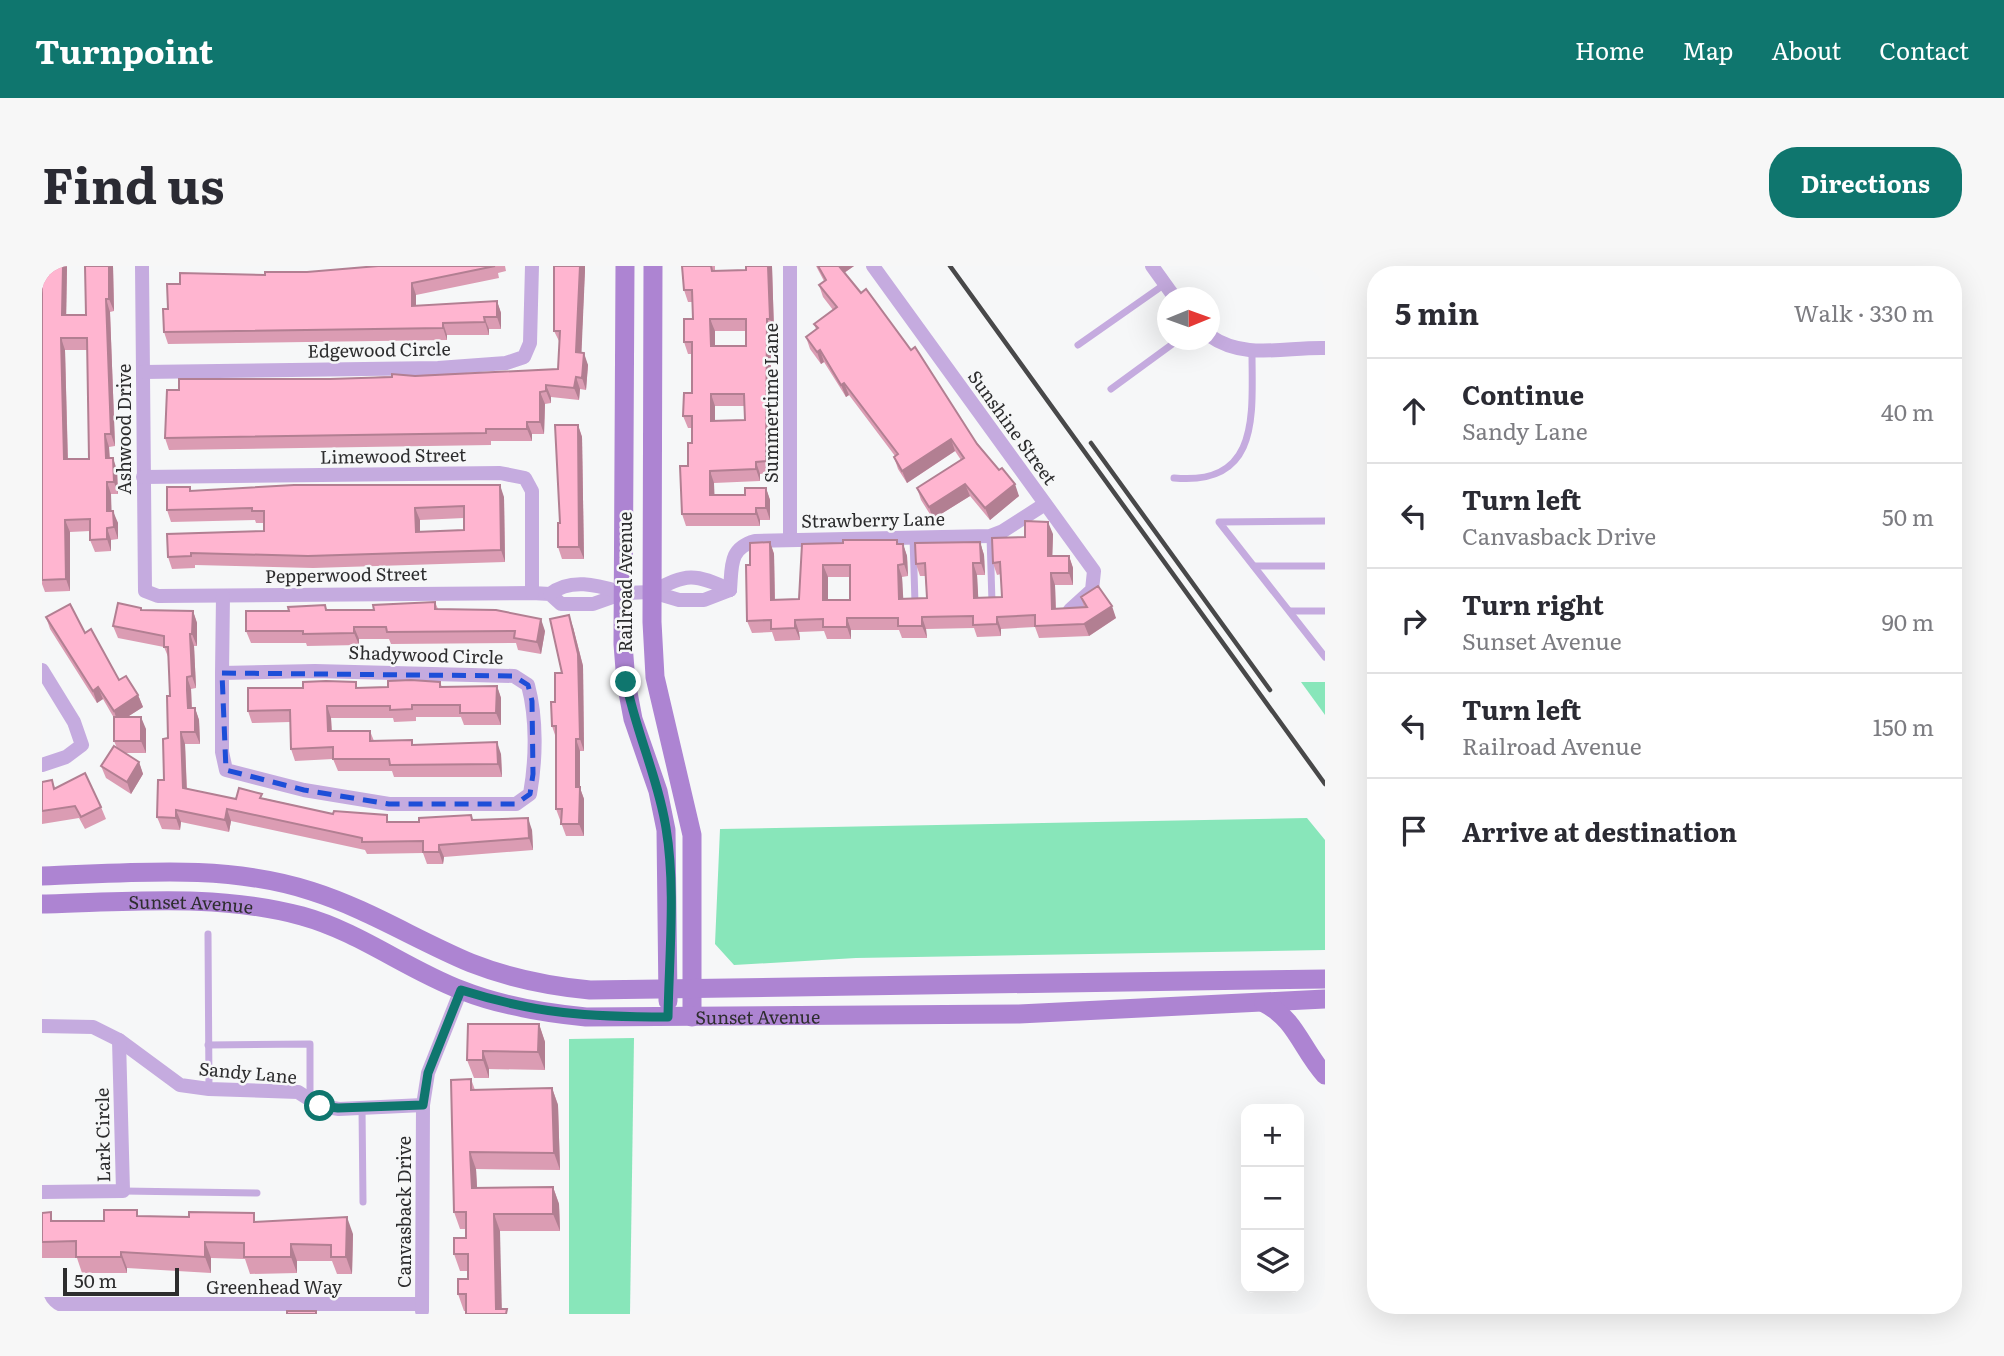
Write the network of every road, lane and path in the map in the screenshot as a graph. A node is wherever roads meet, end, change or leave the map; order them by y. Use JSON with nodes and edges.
{"nodes":[{"id":1,"x":142,"y":266,"type":"edge"},
{"id":2,"x":532,"y":266,"type":"edge"},
{"id":3,"x":625,"y":266,"type":"edge"},
{"id":4,"x":653,"y":266,"type":"edge"},
{"id":5,"x":790,"y":266,"type":"edge"},
{"id":6,"x":873,"y":266,"type":"edge"},
{"id":7,"x":1152,"y":266,"type":"edge"},
{"id":8,"x":1165,"y":284,"type":"junction"},
{"id":9,"x":1167,"y":287,"type":"edge"},
{"id":10,"x":1220,"y":344,"type":"edge"},
{"id":11,"x":1078,"y":345,"type":"dead end"},
{"id":12,"x":1325,"y":348,"type":"edge"},
{"id":13,"x":1164,"y":350,"type":"edge"},
{"id":14,"x":1252,"y":352,"type":"junction"},
{"id":15,"x":143,"y":372,"type":"junction"},
{"id":16,"x":1111,"y":389,"type":"dead end"},
{"id":17,"x":143,"y":477,"type":"junction"},
{"id":18,"x":1174,"y":478,"type":"dead end"},
{"id":19,"x":1045,"y":504,"type":"junction"},
{"id":20,"x":1325,"y":522,"type":"edge"},
{"id":21,"x":990,"y":536,"type":"junction"},
{"id":22,"x":913,"y":537,"type":"junction"},
{"id":23,"x":790,"y":539,"type":"junction"},
{"id":24,"x":1325,"y":565,"type":"edge"},
{"id":25,"x":1254,"y":566,"type":"junction"},
{"id":26,"x":730,"y":590,"type":"junction"},
{"id":27,"x":145,"y":591,"type":"joint"},
{"id":28,"x":652,"y":592,"type":"junction"},
{"id":29,"x":532,"y":593,"type":"junction"},
{"id":30,"x":624,"y":593,"type":"junction"},
{"id":31,"x":223,"y":596,"type":"junction"},
{"id":32,"x":915,"y":603,"type":"edge"},
{"id":33,"x":992,"y":603,"type":"edge"},
{"id":34,"x":1070,"y":610,"type":"edge"},
{"id":35,"x":1290,"y":611,"type":"junction"},
{"id":36,"x":1325,"y":611,"type":"edge"},
{"id":37,"x":1325,"y":657,"type":"edge"},
{"id":38,"x":42,"y":670,"type":"edge"},
{"id":39,"x":222,"y":673,"type":"junction"},
{"id":40,"x":42,"y":765,"type":"edge"},
{"id":41,"x":42,"y":876,"type":"edge"},
{"id":42,"x":42,"y":904,"type":"edge"},
{"id":43,"x":208,"y":934,"type":"dead end"},
{"id":44,"x":1325,"y":979,"type":"edge"},
{"id":45,"x":1299,"y":980,"type":"junction"},
{"id":46,"x":693,"y":989,"type":"junction"},
{"id":47,"x":461,"y":990,"type":"junction"},
{"id":48,"x":668,"y":990,"type":"junction"},
{"id":49,"x":1325,"y":999,"type":"edge"},
{"id":50,"x":1299,"y":1000,"type":"junction"},
{"id":51,"x":1264,"y":1003,"type":"junction"},
{"id":52,"x":668,"y":1017,"type":"junction"},
{"id":53,"x":692,"y":1017,"type":"junction"},
{"id":54,"x":42,"y":1027,"type":"edge"},
{"id":55,"x":119,"y":1040,"type":"junction"},
{"id":56,"x":1301,"y":1040,"type":"junction"},
{"id":57,"x":208,"y":1045,"type":"junction"},
{"id":58,"x":1325,"y":1075,"type":"edge"},
{"id":59,"x":209,"y":1089,"type":"junction"},
{"id":60,"x":310,"y":1100,"type":"junction"},
{"id":61,"x":423,"y":1105,"type":"junction"},
{"id":62,"x":362,"y":1108,"type":"junction"},
{"id":63,"x":123,"y":1191,"type":"junction"},
{"id":64,"x":42,"y":1192,"type":"edge"},
{"id":65,"x":257,"y":1193,"type":"dead end"},
{"id":66,"x":363,"y":1202,"type":"dead end"},
{"id":67,"x":42,"y":1304,"type":"edge"},
{"id":68,"x":422,"y":1309,"type":"edge"},
{"id":69,"x":250,"y":1310,"type":"edge"}],
"edges":[{"from":1,"to":15,"type":"street","name":"Ashwood Drive"},
{"from":2,"to":15,"type":"street","name":"Edgewood Circle"},
{"from":3,"to":30,"type":"main road","name":"Railroad Avenue"},
{"from":4,"to":28,"type":"main road","name":"Railroad Avenue"},
{"from":5,"to":23,"type":"street","name":"Summertime Lane"},
{"from":6,"to":19,"type":"street","name":"Sunshine Street"},
{"from":7,"to":8,"type":"street"},
{"from":8,"to":9,"type":"street"},
{"from":8,"to":11,"type":"lane"},
{"from":10,"to":14,"type":"street"},
{"from":12,"to":14,"type":"street"},
{"from":13,"to":16,"type":"lane"},
{"from":14,"to":18,"type":"lane"},
{"from":15,"to":17,"type":"street","name":"Ashwood Drive"},
{"from":17,"to":27,"type":"street","name":"Ashwood Drive"},
{"from":17,"to":29,"type":"street","name":"Limewood Street"},
{"from":19,"to":21,"type":"street","name":"Strawberry Lane"},
{"from":19,"to":34,"type":"street","name":"Sunshine Street"},
{"from":20,"to":25,"type":"lane"},
{"from":21,"to":22,"type":"street","name":"Strawberry Lane"},
{"from":21,"to":33,"type":"lane"},
{"from":22,"to":23,"type":"street","name":"Strawberry Lane"},
{"from":22,"to":32,"type":"lane"},
{"from":23,"to":26,"type":"street","name":"Strawberry Lane"},
{"from":24,"to":25,"type":"lane"},
{"from":25,"to":35,"type":"lane"},
{"from":26,"to":28,"type":"street"},
{"from":26,"to":28,"type":"street"},
{"from":27,"to":31,"type":"street","name":"Pepperwood Street"},
{"from":28,"to":30,"type":"street","name":"Pepperwood Street"},
{"from":28,"to":46,"type":"main road","name":"Railroad Avenue"},
{"from":29,"to":30,"type":"street","name":"Pepperwood Street"},
{"from":29,"to":31,"type":"street","name":"Pepperwood Street"},
{"from":30,"to":48,"type":"main road","name":"Railroad Avenue"},
{"from":31,"to":39,"type":"street","name":"Shadywood Circle"},
{"from":35,"to":36,"type":"lane"},
{"from":35,"to":37,"type":"lane"},
{"from":38,"to":40,"type":"street"},
{"from":39,"to":39,"type":"street","name":"Shadywood Circle"},
{"from":41,"to":48,"type":"main road","name":"Sunset Avenue"},
{"from":42,"to":47,"type":"main road","name":"Sunset Avenue"},
{"from":43,"to":57,"type":"lane"},
{"from":44,"to":45,"type":"main road","name":"Sunset Avenue"},
{"from":45,"to":46,"type":"main road","name":"Sunset Avenue"},
{"from":45,"to":50,"type":"main road"},
{"from":46,"to":48,"type":"main road","name":"Sunset Avenue"},
{"from":46,"to":53,"type":"main road","name":"Railroad Avenue"},
{"from":47,"to":52,"type":"main road","name":"Sunset Avenue"},
{"from":47,"to":61,"type":"street","name":"Canvasback Drive"},
{"from":48,"to":52,"type":"main road","name":"Railroad Avenue"},
{"from":49,"to":50,"type":"main road","name":"Sunset Avenue"},
{"from":50,"to":51,"type":"main road","name":"Sunset Avenue"},
{"from":50,"to":56,"type":"main road"},
{"from":51,"to":53,"type":"main road","name":"Sunset Avenue"},
{"from":51,"to":56,"type":"main road"},
{"from":52,"to":53,"type":"main road","name":"Sunset Avenue"},
{"from":54,"to":55,"type":"street","name":"Sandy Lane"},
{"from":55,"to":59,"type":"street","name":"Sandy Lane"},
{"from":55,"to":63,"type":"street","name":"Lark Circle"},
{"from":56,"to":58,"type":"main road"},
{"from":57,"to":59,"type":"lane"},
{"from":57,"to":60,"type":"lane"},
{"from":59,"to":60,"type":"street","name":"Sandy Lane"},
{"from":60,"to":62,"type":"street","name":"Sandy Lane"},
{"from":61,"to":62,"type":"street","name":"Sandy Lane"},
{"from":61,"to":68,"type":"street","name":"Canvasback Drive"},
{"from":62,"to":66,"type":"lane"},
{"from":63,"to":64,"type":"street","name":"Lark Circle"},
{"from":63,"to":65,"type":"lane"},
{"from":67,"to":69,"type":"street","name":"Greenhead Way"},
{"from":68,"to":69,"type":"street","name":"Greenhead Way"}]}
